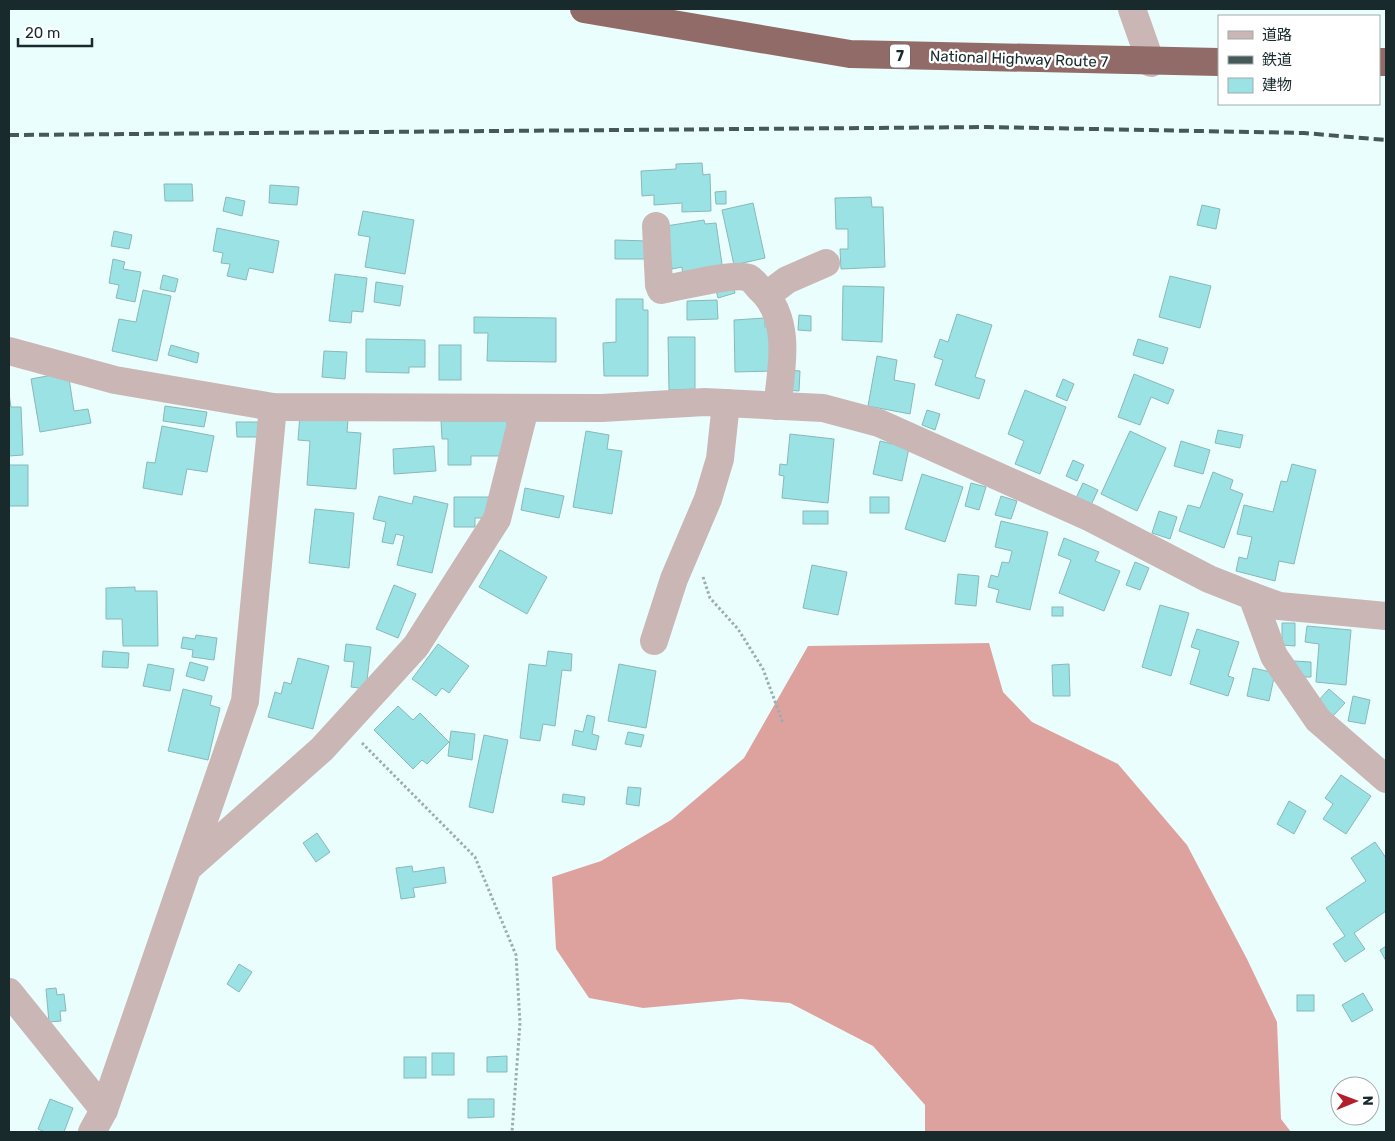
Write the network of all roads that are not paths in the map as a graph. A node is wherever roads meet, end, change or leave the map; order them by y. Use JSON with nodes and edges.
{"nodes":[{"id":1,"x":584,"y":9,"type":"edge"},
{"id":2,"x":1132,"y":9,"type":"edge"},
{"id":3,"x":1151,"y":62,"type":"junction"},
{"id":4,"x":1218,"y":62,"type":"edge"},
{"id":5,"x":656,"y":226,"type":"dead end"},
{"id":6,"x":826,"y":263,"type":"dead end"},
{"id":7,"x":767,"y":295,"type":"junction"},
{"id":8,"x":9,"y":351,"type":"edge"},
{"id":9,"x":726,"y":403,"type":"junction"},
{"id":10,"x":777,"y":406,"type":"junction"},
{"id":11,"x":273,"y":407,"type":"junction"},
{"id":12,"x":525,"y":408,"type":"junction"},
{"id":13,"x":1252,"y":596,"type":"junction"},
{"id":14,"x":1386,"y":616,"type":"edge"},
{"id":15,"x":654,"y":642,"type":"dead end"},
{"id":16,"x":1386,"y":779,"type":"edge"},
{"id":17,"x":189,"y":867,"type":"junction"},
{"id":18,"x":9,"y":992,"type":"edge"},
{"id":19,"x":98,"y":1121,"type":"edge"}],
"edges":[{"from":1,"to":3,"type":"highway","name":"National Highway Route 7","number":"7"},
{"from":2,"to":3,"type":"street"},
{"from":3,"to":4,"type":"highway","name":"National Highway Route 7","number":"7"},
{"from":5,"to":7,"type":"street"},
{"from":6,"to":7,"type":"street"},
{"from":7,"to":10,"type":"street"},
{"from":8,"to":11,"type":"street"},
{"from":9,"to":10,"type":"street"},
{"from":9,"to":12,"type":"street"},
{"from":9,"to":15,"type":"street"},
{"from":10,"to":13,"type":"street"},
{"from":11,"to":12,"type":"street"},
{"from":11,"to":17,"type":"street"},
{"from":12,"to":17,"type":"street"},
{"from":13,"to":14,"type":"street"},
{"from":13,"to":16,"type":"street"},
{"from":17,"to":19,"type":"street"},
{"from":18,"to":19,"type":"street"}]}
